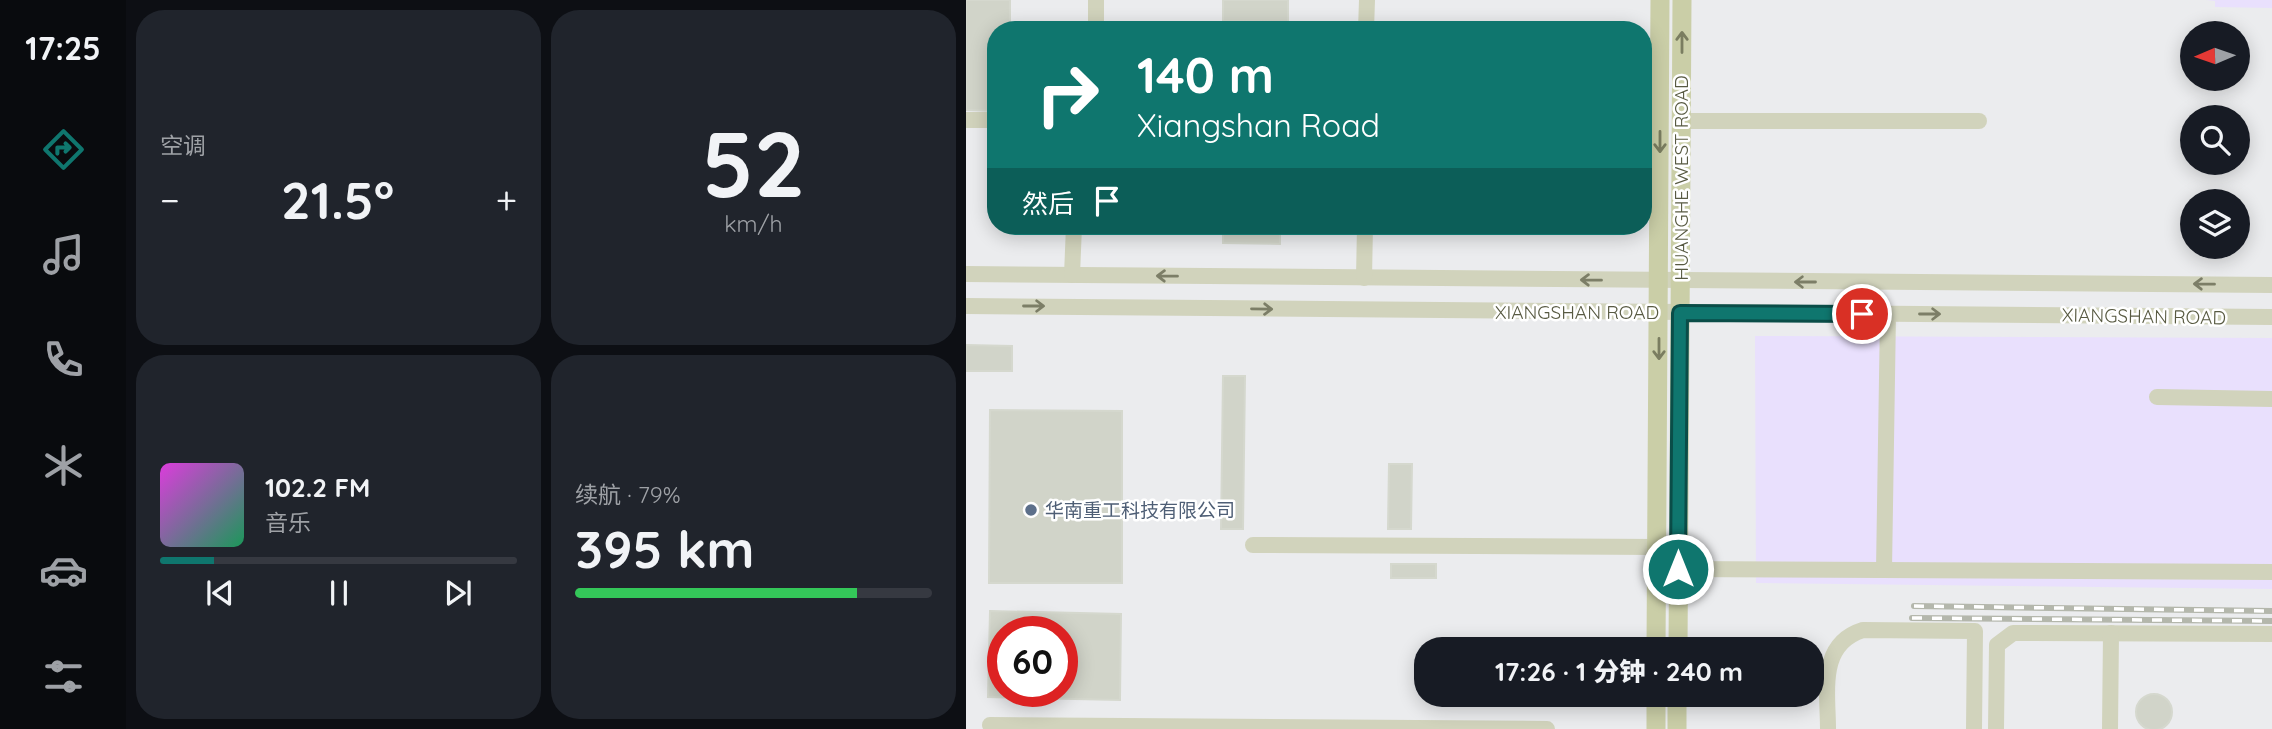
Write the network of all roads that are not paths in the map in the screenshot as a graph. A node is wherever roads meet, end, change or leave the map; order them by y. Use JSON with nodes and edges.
{"nodes":[{"id":1,"x":1096,"y":0,"type":"edge"},
{"id":2,"x":1367,"y":0,"type":"edge"},
{"id":3,"x":1660,"y":0,"type":"edge"},
{"id":4,"x":1682,"y":0,"type":"edge"},
{"id":5,"x":1096,"y":21,"type":"edge"},
{"id":6,"x":1366,"y":21,"type":"edge"},
{"id":7,"x":966,"y":120,"type":"edge"},
{"id":8,"x":987,"y":120,"type":"edge"},
{"id":9,"x":1682,"y":121,"type":"junction"},
{"id":10,"x":1979,"y":121,"type":"dead end"},
{"id":11,"x":1074,"y":235,"type":"edge"},
{"id":12,"x":1364,"y":235,"type":"edge"},
{"id":13,"x":966,"y":274,"type":"edge"},
{"id":14,"x":1072,"y":275,"type":"junction"},
{"id":15,"x":1360,"y":278,"type":"junction"},
{"id":16,"x":1659,"y":281,"type":"junction"},
{"id":17,"x":1681,"y":281,"type":"junction"},
{"id":18,"x":2272,"y":285,"type":"edge"},
{"id":19,"x":966,"y":306,"type":"edge"},
{"id":20,"x":1355,"y":310,"type":"junction"},
{"id":21,"x":1659,"y":312,"type":"junction"},
{"id":22,"x":1680,"y":313,"type":"junction"},
{"id":23,"x":1888,"y":314,"type":"junction"},
{"id":24,"x":2272,"y":317,"type":"edge"},
{"id":25,"x":2157,"y":397,"type":"dead end"},
{"id":26,"x":2272,"y":399,"type":"edge"},
{"id":27,"x":1253,"y":545,"type":"dead end"},
{"id":28,"x":1657,"y":547,"type":"junction"},
{"id":29,"x":1678,"y":569,"type":"junction"},
{"id":30,"x":1884,"y":570,"type":"junction"},
{"id":31,"x":2272,"y":572,"type":"edge"},
{"id":32,"x":2111,"y":633,"type":"junction"},
{"id":33,"x":2272,"y":634,"type":"edge"},
{"id":34,"x":1656,"y":637,"type":"edge"},
{"id":35,"x":1678,"y":637,"type":"edge"},
{"id":36,"x":1656,"y":707,"type":"edge"},
{"id":37,"x":1677,"y":707,"type":"edge"},
{"id":38,"x":990,"y":725,"type":"dead end"},
{"id":39,"x":1072,"y":727,"type":"edge"},
{"id":40,"x":1547,"y":729,"type":"edge"},
{"id":41,"x":1656,"y":729,"type":"edge"},
{"id":42,"x":1677,"y":729,"type":"edge"},
{"id":43,"x":1828,"y":729,"type":"edge"},
{"id":44,"x":1974,"y":729,"type":"edge"},
{"id":45,"x":1996,"y":729,"type":"edge"},
{"id":46,"x":2110,"y":729,"type":"edge"}],
"edges":[{"from":1,"to":5,"type":"street"},
{"from":2,"to":6,"type":"street"},
{"from":3,"to":16,"type":"main road","name":"HUANGHE WEST ROAD","one_way":true},
{"from":9,"to":4,"type":"main road","name":"HUANGHE WEST ROAD","one_way":true},
{"from":7,"to":8,"type":"street"},
{"from":9,"to":10,"type":"street"},
{"from":9,"to":17,"type":"main road","name":"HUANGHE WEST ROAD"},
{"from":11,"to":14,"type":"street"},
{"from":12,"to":15,"type":"street"},
{"from":13,"to":14,"type":"street","name":"XIANGSHAN ROAD"},
{"from":15,"to":14,"type":"street","name":"XIANGSHAN ROAD","one_way":true},
{"from":16,"to":15,"type":"street","name":"XIANGSHAN ROAD","one_way":true},
{"from":15,"to":20,"type":"street"},
{"from":16,"to":17,"type":"street","name":"XIANGSHAN ROAD"},
{"from":16,"to":21,"type":"main road","name":"HUANGHE WEST ROAD"},
{"from":18,"to":17,"type":"street","name":"XIANGSHAN ROAD","one_way":true},
{"from":17,"to":22,"type":"main road","name":"HUANGHE WEST ROAD"},
{"from":19,"to":20,"type":"street","name":"XIANGSHAN ROAD","one_way":true},
{"from":20,"to":21,"type":"street","name":"XIANGSHAN ROAD"},
{"from":21,"to":22,"type":"street","name":"XIANGSHAN ROAD"},
{"from":21,"to":28,"type":"main road","name":"HUANGHE WEST ROAD","one_way":true},
{"from":22,"to":23,"type":"street","name":"XIANGSHAN ROAD"},
{"from":22,"to":29,"type":"main road","name":"HUANGHE WEST ROAD"},
{"from":23,"to":24,"type":"street","name":"XIANGSHAN ROAD","one_way":true},
{"from":23,"to":30,"type":"street"},
{"from":25,"to":26,"type":"street"},
{"from":27,"to":28,"type":"street"},
{"from":28,"to":34,"type":"main road","name":"HUANGHE WEST ROAD"},
{"from":29,"to":30,"type":"street"},
{"from":29,"to":35,"type":"main road","name":"HUANGHE WEST ROAD"},
{"from":30,"to":31,"type":"street"},
{"from":32,"to":33,"type":"street"},
{"from":32,"to":45,"type":"street"},
{"from":32,"to":46,"type":"street"},
{"from":36,"to":41,"type":"main road"},
{"from":37,"to":42,"type":"main road"},
{"from":38,"to":39,"type":"street"},
{"from":39,"to":40,"type":"street"},
{"from":43,"to":44,"type":"street"}]}
